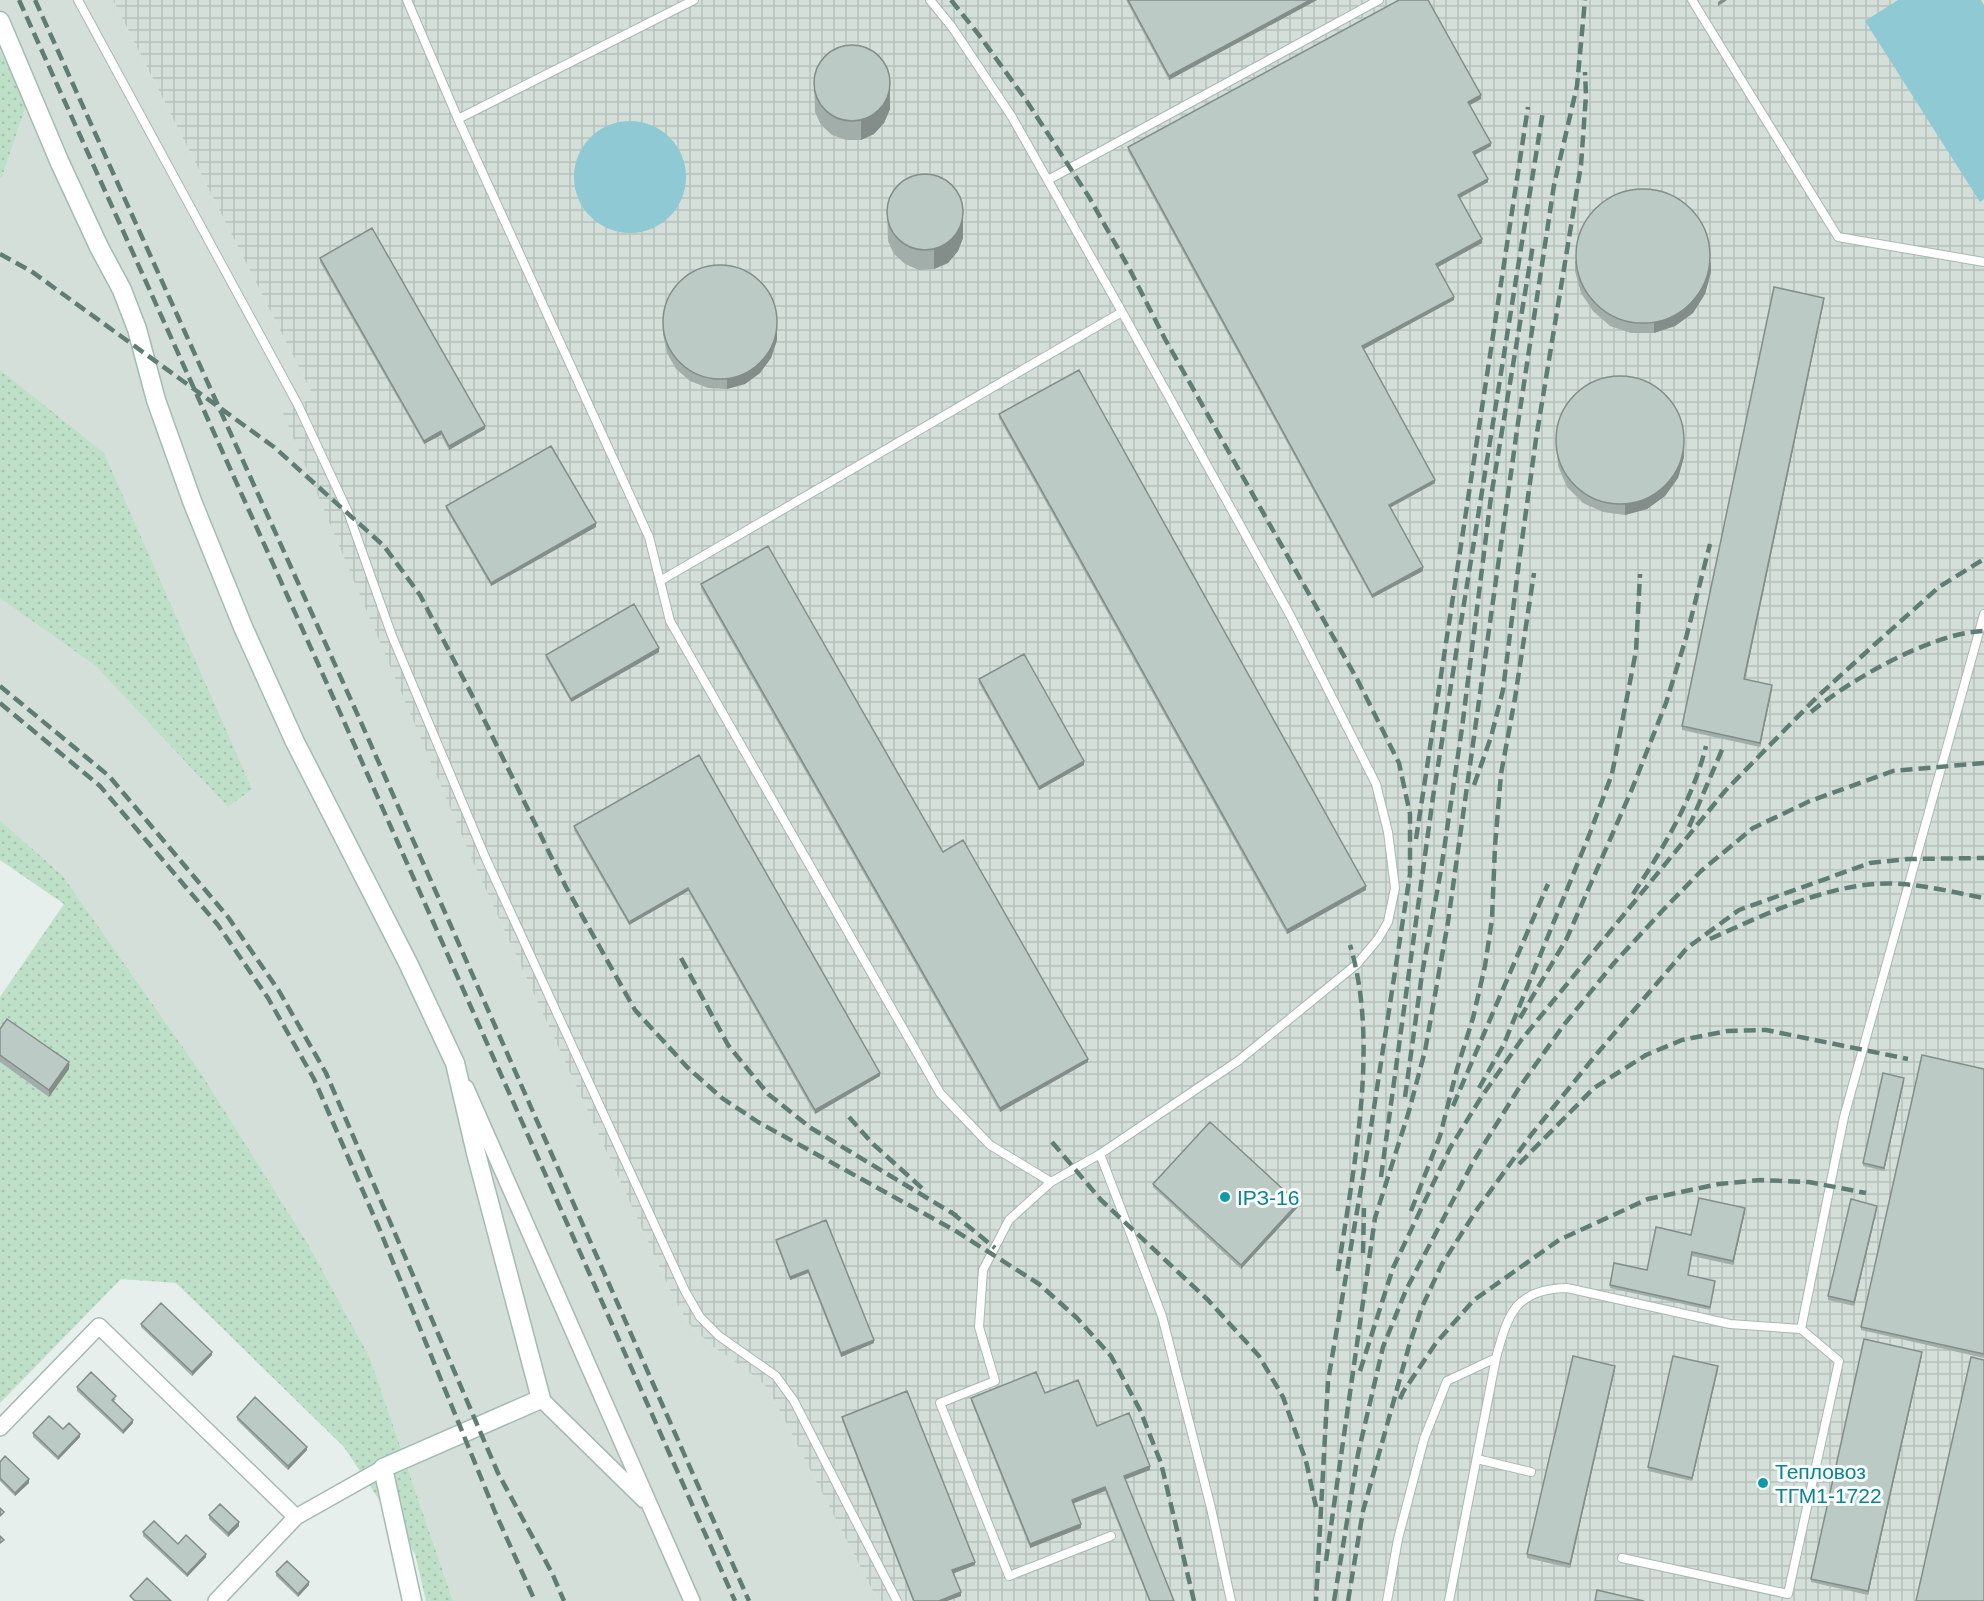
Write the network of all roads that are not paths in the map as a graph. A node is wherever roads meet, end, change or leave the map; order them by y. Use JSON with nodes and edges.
{"nodes":[{"id":1,"x":78,"y":0,"type":"edge"},
{"id":2,"x":406,"y":0,"type":"edge"},
{"id":3,"x":694,"y":0,"type":"edge"},
{"id":4,"x":930,"y":0,"type":"edge"},
{"id":5,"x":1379,"y":0,"type":"edge"},
{"id":6,"x":1692,"y":0,"type":"edge"},
{"id":7,"x":0,"y":21,"type":"edge"},
{"id":8,"x":458,"y":118,"type":"junction"},
{"id":9,"x":1048,"y":180,"type":"junction"},
{"id":10,"x":1984,"y":262,"type":"edge"},
{"id":11,"x":1122,"y":312,"type":"junction"},
{"id":12,"x":660,"y":581,"type":"junction"},
{"id":13,"x":1984,"y":614,"type":"edge"},
{"id":14,"x":455,"y":1063,"type":"junction"},
{"id":15,"x":1100,"y":1154,"type":"junction"},
{"id":16,"x":1051,"y":1182,"type":"junction"},
{"id":17,"x":1801,"y":1329,"type":"junction"},
{"id":18,"x":1496,"y":1358,"type":"junction"},
{"id":19,"x":541,"y":1399,"type":"junction"},
{"id":20,"x":0,"y":1428,"type":"edge"},
{"id":21,"x":1477,"y":1459,"type":"junction"},
{"id":22,"x":383,"y":1468,"type":"junction"},
{"id":23,"x":1531,"y":1472,"type":"dead end"},
{"id":24,"x":651,"y":1507,"type":"junction"},
{"id":25,"x":296,"y":1517,"type":"junction"},
{"id":26,"x":1111,"y":1536,"type":"dead end"},
{"id":27,"x":1622,"y":1558,"type":"dead end"},
{"id":28,"x":216,"y":1601,"type":"edge"},
{"id":29,"x":412,"y":1601,"type":"edge"},
{"id":30,"x":692,"y":1601,"type":"edge"},
{"id":31,"x":897,"y":1601,"type":"edge"},
{"id":32,"x":1231,"y":1601,"type":"edge"},
{"id":33,"x":1387,"y":1601,"type":"edge"},
{"id":34,"x":1449,"y":1601,"type":"edge"}],
"edges":[{"from":1,"to":31,"type":"lane"},
{"from":2,"to":8,"type":"lane"},
{"from":3,"to":8,"type":"lane"},
{"from":4,"to":9,"type":"lane"},
{"from":5,"to":9,"type":"lane"},
{"from":6,"to":10,"type":"lane"},
{"from":7,"to":14,"type":"street"},
{"from":8,"to":12,"type":"lane"},
{"from":9,"to":11,"type":"lane"},
{"from":11,"to":12,"type":"lane"},
{"from":11,"to":15,"type":"lane"},
{"from":12,"to":16,"type":"lane"},
{"from":13,"to":17,"type":"lane"},
{"from":14,"to":19,"type":"street"},
{"from":14,"to":24,"type":"street"},
{"from":15,"to":16,"type":"lane"},
{"from":15,"to":32,"type":"lane"},
{"from":16,"to":26,"type":"lane"},
{"from":17,"to":18,"type":"lane"},
{"from":17,"to":27,"type":"lane"},
{"from":18,"to":21,"type":"lane"},
{"from":18,"to":33,"type":"lane"},
{"from":19,"to":22,"type":"street"},
{"from":19,"to":24,"type":"street"},
{"from":20,"to":25,"type":"street"},
{"from":21,"to":23,"type":"lane"},
{"from":21,"to":34,"type":"lane"},
{"from":22,"to":25,"type":"street"},
{"from":22,"to":29,"type":"street"},
{"from":24,"to":30,"type":"street"},
{"from":25,"to":28,"type":"street"}]}
